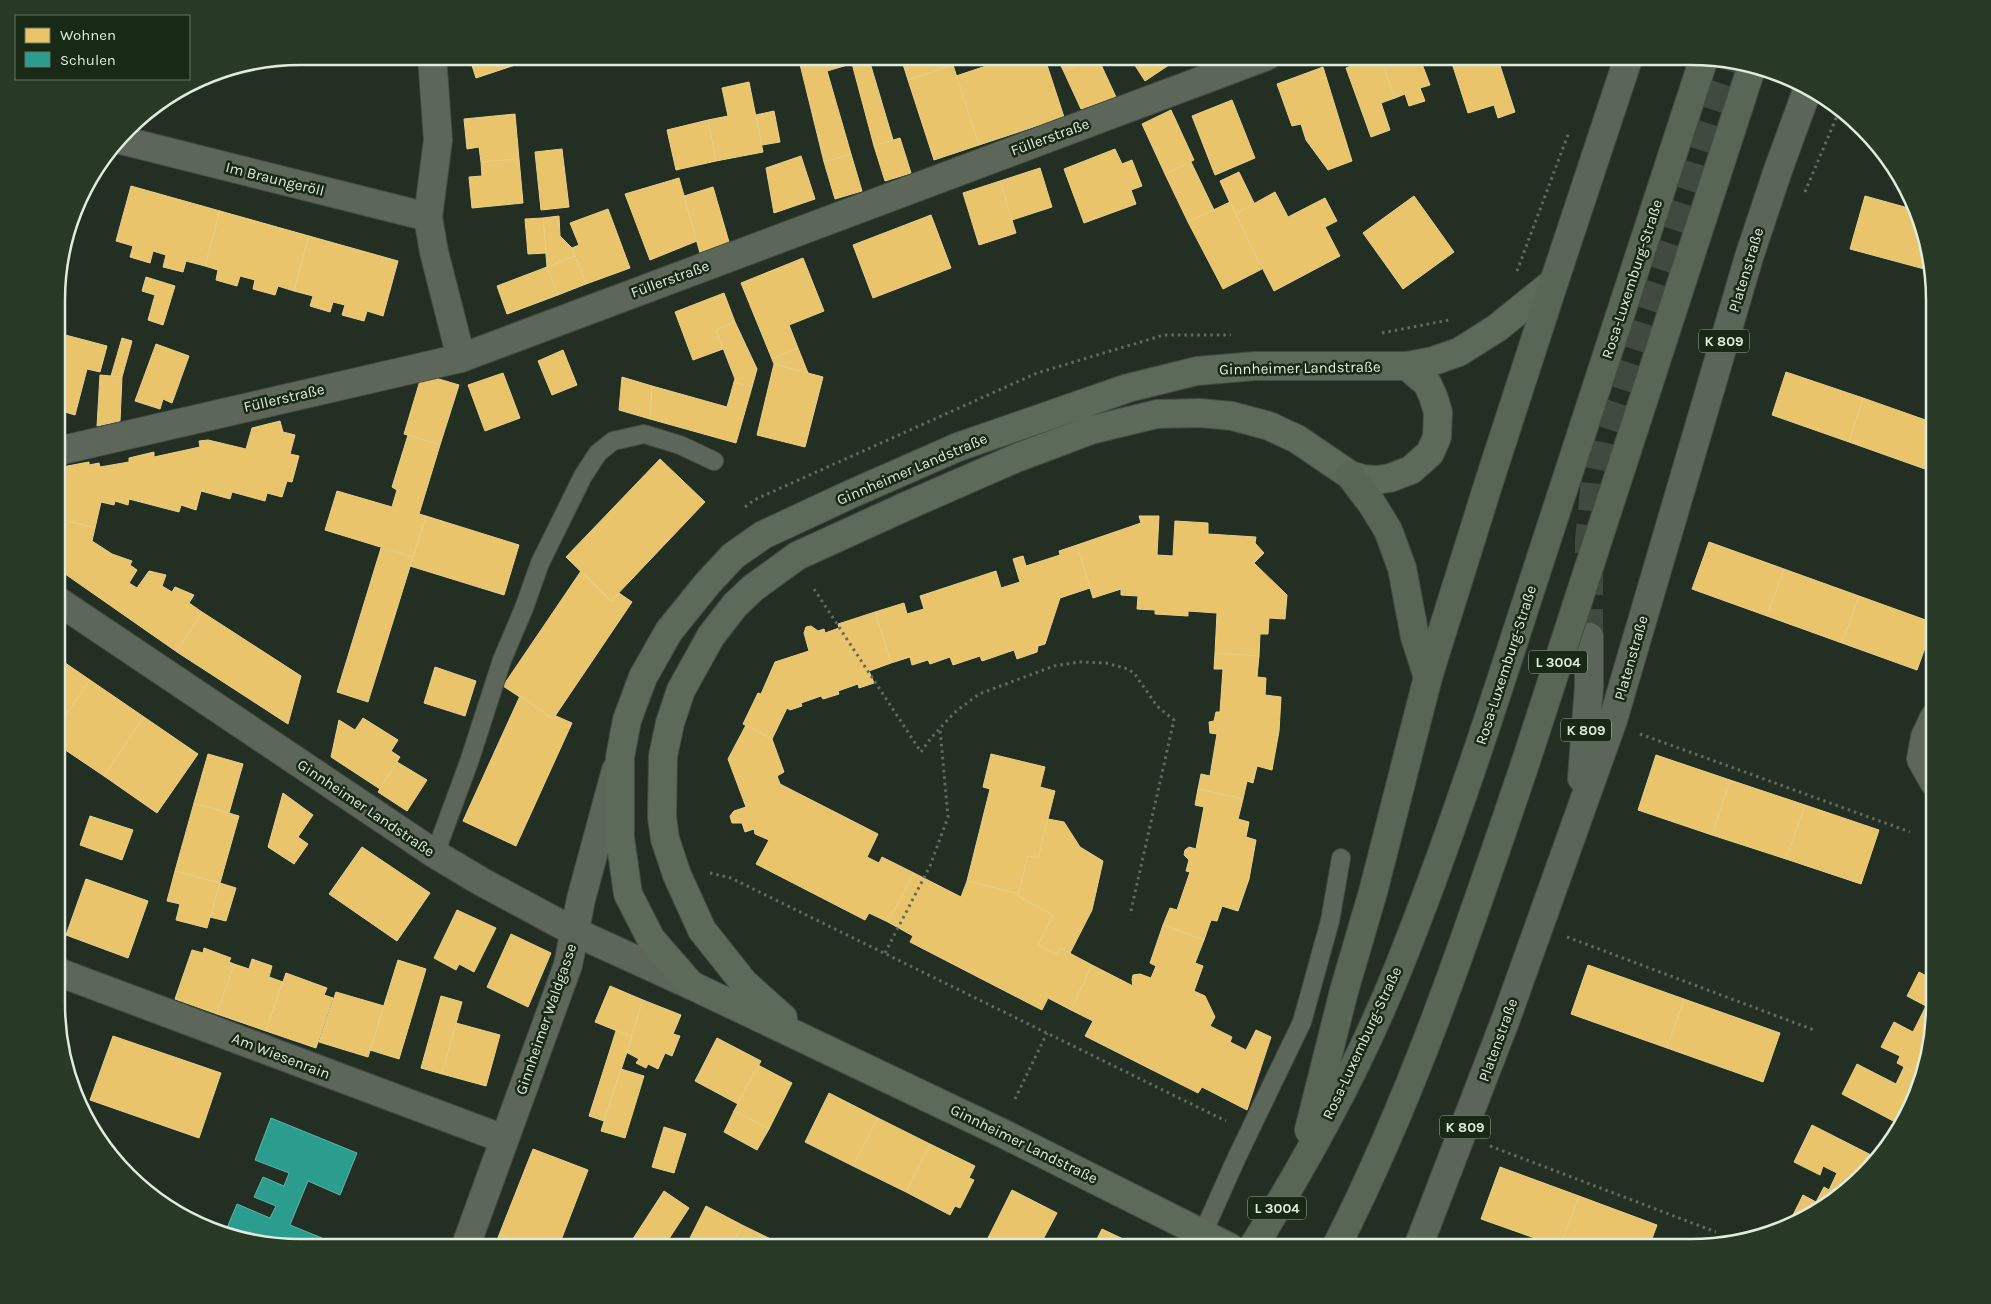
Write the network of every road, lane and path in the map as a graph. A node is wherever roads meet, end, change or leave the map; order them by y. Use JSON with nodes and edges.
{"nodes":[{"id":1,"x":433,"y":65,"type":"edge"},
{"id":2,"x":1243,"y":65,"type":"edge"},
{"id":3,"x":1626,"y":65,"type":"edge"},
{"id":4,"x":1701,"y":66,"type":"edge"},
{"id":5,"x":1750,"y":73,"type":"edge"},
{"id":6,"x":1806,"y":94,"type":"edge"},
{"id":7,"x":127,"y":141,"type":"edge"},
{"id":8,"x":428,"y":217,"type":"junction"},
{"id":9,"x":1554,"y":282,"type":"junction"},
{"id":10,"x":461,"y":358,"type":"junction"},
{"id":11,"x":1406,"y":366,"type":"junction"},
{"id":12,"x":65,"y":449,"type":"edge"},
{"id":13,"x":714,"y":461,"type":"dead end"},
{"id":14,"x":1350,"y":475,"type":"junction"},
{"id":15,"x":814,"y":589,"type":"dead end"},
{"id":16,"x":65,"y":606,"type":"edge"},
{"id":17,"x":1589,"y":637,"type":"tunnel mouth"},
{"id":18,"x":1428,"y":677,"type":"junction"},
{"id":19,"x":940,"y":728,"type":"junction"},
{"id":20,"x":1632,"y":731,"type":"dead end"},
{"id":21,"x":1926,"y":734,"type":"edge"},
{"id":22,"x":620,"y":757,"type":"junction"},
{"id":23,"x":1926,"y":768,"type":"edge"},
{"id":24,"x":1577,"y":822,"type":"junction"},
{"id":25,"x":1910,"y":832,"type":"dead end"},
{"id":26,"x":434,"y":854,"type":"junction"},
{"id":27,"x":1340,"y":858,"type":"dead end"},
{"id":28,"x":705,"y":872,"type":"dead end"},
{"id":29,"x":1130,"y":915,"type":"dead end"},
{"id":30,"x":575,"y":932,"type":"junction"},
{"id":31,"x":1562,"y":935,"type":"dead end"},
{"id":32,"x":885,"y":953,"type":"junction"},
{"id":33,"x":65,"y":975,"type":"edge"},
{"id":34,"x":691,"y":985,"type":"junction"},
{"id":35,"x":1814,"y":1030,"type":"dead end"},
{"id":36,"x":1048,"y":1033,"type":"junction"},
{"id":37,"x":818,"y":1045,"type":"junction"},
{"id":38,"x":1015,"y":1099,"type":"dead end"},
{"id":39,"x":1231,"y":1123,"type":"dead end"},
{"id":40,"x":504,"y":1139,"type":"junction"},
{"id":41,"x":1487,"y":1145,"type":"dead end"},
{"id":42,"x":1300,"y":1168,"type":"junction"},
{"id":43,"x":1716,"y":1232,"type":"dead end"},
{"id":44,"x":1203,"y":1233,"type":"junction"},
{"id":45,"x":468,"y":1239,"type":"edge"},
{"id":46,"x":1214,"y":1239,"type":"edge"},
{"id":47,"x":1258,"y":1239,"type":"edge"},
{"id":48,"x":1340,"y":1239,"type":"edge"},
{"id":49,"x":1423,"y":1239,"type":"edge"}],
"edges":[{"from":1,"to":8,"type":"street"},
{"from":2,"to":10,"type":"street","name":"Füllerstraße"},
{"from":3,"to":9,"type":"main road"},
{"from":4,"to":42,"type":"highway","name":"Rosa-Luxemburg-Straße","number":"L 3004"},
{"from":5,"to":48,"type":"highway","number":"L 3004","bridge":true},
{"from":6,"to":24,"type":"main road","name":"Platenstraße","number":"K 809"},
{"from":7,"to":8,"type":"street","name":"Im Braungeröll"},
{"from":8,"to":10,"type":"street"},
{"from":9,"to":11,"type":"main road","name":"Ginnheimer Landstraße"},
{"from":9,"to":18,"type":"highway"},
{"from":10,"to":12,"type":"street","name":"Füllerstraße"},
{"from":11,"to":14,"type":"main road"},
{"from":11,"to":22,"type":"main road","name":"Ginnheimer Landstraße"},
{"from":13,"to":26,"type":"lane"},
{"from":14,"to":18,"type":"highway"},
{"from":14,"to":37,"type":"main road","name":"Ginnheimer Landstraße"},
{"from":15,"to":19,"type":"path"},
{"from":16,"to":26,"type":"street","name":"Ginnheimer Landstraße"},
{"from":17,"to":24,"type":"main road","number":"K 809"},
{"from":18,"to":42,"type":"highway"},
{"from":19,"to":29,"type":"path"},
{"from":19,"to":32,"type":"path"},
{"from":20,"to":25,"type":"path"},
{"from":21,"to":23,"type":"street"},
{"from":22,"to":30,"type":"street","name":"Ginnheimer Waldgasse"},
{"from":22,"to":34,"type":"main road","name":"Ginnheimer Landstraße"},
{"from":24,"to":49,"type":"main road","name":"Platenstraße","number":"K 809"},
{"from":26,"to":30,"type":"street","name":"Ginnheimer Landstraße"},
{"from":27,"to":44,"type":"lane"},
{"from":28,"to":32,"type":"path"},
{"from":30,"to":34,"type":"street","name":"Ginnheimer Landstraße"},
{"from":30,"to":40,"type":"street","name":"Ginnheimer Waldgasse"},
{"from":31,"to":35,"type":"path"},
{"from":32,"to":36,"type":"path"},
{"from":33,"to":40,"type":"street","name":"Am Wiesenrain"},
{"from":34,"to":37,"type":"main road","name":"Ginnheimer Landstraße"},
{"from":36,"to":38,"type":"path"},
{"from":36,"to":39,"type":"path"},
{"from":37,"to":44,"type":"main road","name":"Ginnheimer Landstraße"},
{"from":40,"to":45,"type":"street","name":"Ginnheimer Waldgasse"},
{"from":41,"to":43,"type":"path"},
{"from":42,"to":47,"type":"highway","name":"Rosa-Luxemburg-Straße","number":"L 3004"},
{"from":44,"to":46,"type":"main road","name":"Ginnheimer Landstraße"}]}
